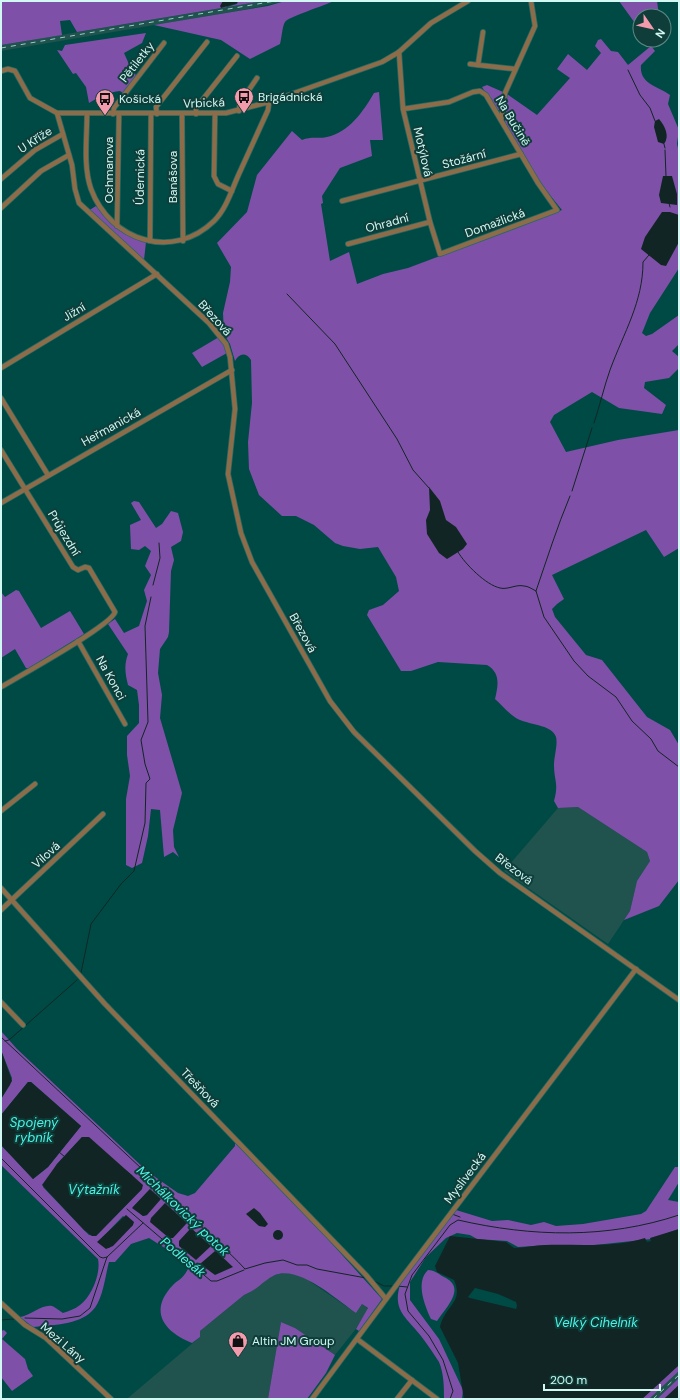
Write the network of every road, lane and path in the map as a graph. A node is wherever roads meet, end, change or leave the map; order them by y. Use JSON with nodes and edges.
{"nodes":[{"id":1,"x":467,"y":1,"type":"edge"},
{"id":2,"x":532,"y":1,"type":"edge"},
{"id":3,"x":483,"y":32,"type":"dead end"},
{"id":4,"x":207,"y":42,"type":"dead end"},
{"id":5,"x":164,"y":43,"type":"dead end"},
{"id":6,"x":399,"y":52,"type":"junction"},
{"id":7,"x":237,"y":56,"type":"dead end"},
{"id":8,"x":470,"y":64,"type":"dead end"},
{"id":9,"x":478,"y":66,"type":"junction"},
{"id":10,"x":515,"y":69,"type":"junction"},
{"id":11,"x":3,"y":70,"type":"edge"},
{"id":12,"x":257,"y":78,"type":"dead end"},
{"id":13,"x":269,"y":102,"type":"junction"},
{"id":14,"x":403,"y":109,"type":"junction"},
{"id":15,"x":239,"y":111,"type":"junction"},
{"id":16,"x":58,"y":113,"type":"junction"},
{"id":17,"x":215,"y":113,"type":"junction"},
{"id":18,"x":87,"y":114,"type":"junction"},
{"id":19,"x":113,"y":114,"type":"junction"},
{"id":20,"x":119,"y":114,"type":"junction"},
{"id":21,"x":151,"y":114,"type":"junction"},
{"id":22,"x":157,"y":114,"type":"junction"},
{"id":23,"x":182,"y":114,"type":"junction"},
{"id":24,"x":196,"y":114,"type":"junction"},
{"id":25,"x":501,"y":121,"type":"junction"},
{"id":26,"x":63,"y":134,"type":"junction"},
{"id":27,"x":521,"y":154,"type":"junction"},
{"id":28,"x":69,"y":155,"type":"junction"},
{"id":29,"x":1,"y":179,"type":"edge"},
{"id":30,"x":420,"y":181,"type":"junction"},
{"id":31,"x":232,"y":191,"type":"junction"},
{"id":32,"x":342,"y":201,"type":"dead end"},
{"id":33,"x":1,"y":208,"type":"edge"},
{"id":34,"x":557,"y":210,"type":"joint"},
{"id":35,"x":430,"y":222,"type":"junction"},
{"id":36,"x":117,"y":226,"type":"junction"},
{"id":37,"x":150,"y":241,"type":"junction"},
{"id":38,"x":183,"y":241,"type":"junction"},
{"id":39,"x":348,"y":244,"type":"dead end"},
{"id":40,"x":440,"y":254,"type":"joint"},
{"id":41,"x":157,"y":274,"type":"junction"},
{"id":42,"x":1,"y":368,"type":"edge"},
{"id":43,"x":232,"y":370,"type":"junction"},
{"id":44,"x":1,"y":398,"type":"edge"},
{"id":45,"x":1,"y":450,"type":"edge"},
{"id":46,"x":48,"y":475,"type":"junction"},
{"id":47,"x":25,"y":489,"type":"junction"},
{"id":48,"x":1,"y":503,"type":"edge"},
{"id":49,"x":78,"y":641,"type":"junction"},
{"id":50,"x":1,"y":687,"type":"edge"},
{"id":51,"x":125,"y":724,"type":"dead end"},
{"id":52,"x":35,"y":784,"type":"dead end"},
{"id":53,"x":1,"y":811,"type":"edge"},
{"id":54,"x":103,"y":814,"type":"dead end"},
{"id":55,"x":1,"y":888,"type":"edge"},
{"id":56,"x":11,"y":900,"type":"junction"},
{"id":57,"x":1,"y":910,"type":"edge"},
{"id":58,"x":636,"y":969,"type":"junction"},
{"id":59,"x":679,"y":1000,"type":"edge"},
{"id":60,"x":1,"y":1002,"type":"edge"},
{"id":61,"x":23,"y":1025,"type":"dead end"},
{"id":62,"x":386,"y":1299,"type":"junction"},
{"id":63,"x":1,"y":1303,"type":"edge"},
{"id":64,"x":357,"y":1339,"type":"junction"},
{"id":65,"x":412,"y":1380,"type":"junction"},
{"id":66,"x":111,"y":1399,"type":"edge"},
{"id":67,"x":312,"y":1399,"type":"edge"},
{"id":68,"x":397,"y":1399,"type":"edge"},
{"id":69,"x":438,"y":1399,"type":"edge"}],
"edges":[{"from":1,"to":6,"type":"street","name":"Vrbická"},
{"from":2,"to":10,"type":"street"},
{"from":3,"to":9,"type":"street"},
{"from":4,"to":22,"type":"street"},
{"from":5,"to":19,"type":"street","name":"Pětiletky"},
{"from":6,"to":13,"type":"street","name":"Vrbická"},
{"from":6,"to":14,"type":"street","name":"Motýlová"},
{"from":7,"to":24,"type":"street"},
{"from":8,"to":9,"type":"street"},
{"from":9,"to":10,"type":"street"},
{"from":10,"to":25,"type":"street"},
{"from":11,"to":16,"type":"street","name":"Vrbická"},
{"from":12,"to":15,"type":"street"},
{"from":13,"to":15,"type":"street","name":"Vrbická"},
{"from":13,"to":31,"type":"street"},
{"from":14,"to":25,"type":"street","name":"Na Bučině"},
{"from":14,"to":30,"type":"street","name":"Motýlová"},
{"from":15,"to":17,"type":"street","name":"Vrbická"},
{"from":16,"to":18,"type":"street","name":"Vrbická"},
{"from":16,"to":26,"type":"street"},
{"from":17,"to":24,"type":"street","name":"Vrbická"},
{"from":17,"to":31,"type":"street"},
{"from":18,"to":19,"type":"street","name":"Vrbická"},
{"from":18,"to":36,"type":"street"},
{"from":19,"to":20,"type":"street","name":"Vrbická"},
{"from":20,"to":21,"type":"street","name":"Vrbická"},
{"from":20,"to":36,"type":"street","name":"Ochmanova"},
{"from":21,"to":22,"type":"street","name":"Vrbická"},
{"from":21,"to":37,"type":"street","name":"Údernická"},
{"from":22,"to":23,"type":"street","name":"Vrbická"},
{"from":23,"to":24,"type":"street","name":"Vrbická"},
{"from":23,"to":38,"type":"street","name":"Banášova"},
{"from":25,"to":27,"type":"street","name":"Na Bučině"},
{"from":26,"to":28,"type":"street"},
{"from":26,"to":29,"type":"street","name":"U Kříže"},
{"from":27,"to":30,"type":"street","name":"Stožární"},
{"from":27,"to":34,"type":"street","name":"Na Bučině"},
{"from":28,"to":33,"type":"street"},
{"from":28,"to":41,"type":"street","name":"Březová"},
{"from":30,"to":32,"type":"street","name":"Stožární"},
{"from":30,"to":35,"type":"street","name":"Motýlová"},
{"from":31,"to":38,"type":"street"},
{"from":34,"to":40,"type":"street","name":"Domažlická"},
{"from":35,"to":39,"type":"street","name":"Ohradní"},
{"from":35,"to":40,"type":"street","name":"Motýlová"},
{"from":36,"to":37,"type":"street"},
{"from":37,"to":38,"type":"street"},
{"from":41,"to":42,"type":"street","name":"Jižní"},
{"from":41,"to":43,"type":"street","name":"Březová"},
{"from":43,"to":46,"type":"street","name":"Heřmanická"},
{"from":43,"to":58,"type":"street","name":"Březová"},
{"from":44,"to":46,"type":"street"},
{"from":45,"to":47,"type":"street","name":"Průjezdní"},
{"from":46,"to":47,"type":"street","name":"Heřmanická"},
{"from":47,"to":48,"type":"street","name":"Heřmanická"},
{"from":47,"to":49,"type":"street","name":"Průjezdní"},
{"from":49,"to":50,"type":"street"},
{"from":49,"to":51,"type":"street","name":"Na Konci"},
{"from":52,"to":53,"type":"street"},
{"from":54,"to":56,"type":"street","name":"Vilová"},
{"from":55,"to":56,"type":"street","name":"Třešňová"},
{"from":56,"to":57,"type":"street","name":"Vilová"},
{"from":56,"to":62,"type":"street","name":"Třešňová"},
{"from":58,"to":59,"type":"street","name":"Březová"},
{"from":58,"to":62,"type":"street","name":"Myslivecká"},
{"from":60,"to":61,"type":"street"},
{"from":62,"to":64,"type":"street","name":"Myslivecká"},
{"from":63,"to":66,"type":"street","name":"Mezi Lány"},
{"from":64,"to":65,"type":"street"},
{"from":64,"to":67,"type":"street","name":"Myslivecká"},
{"from":65,"to":68,"type":"street"},
{"from":65,"to":69,"type":"street"}]}
